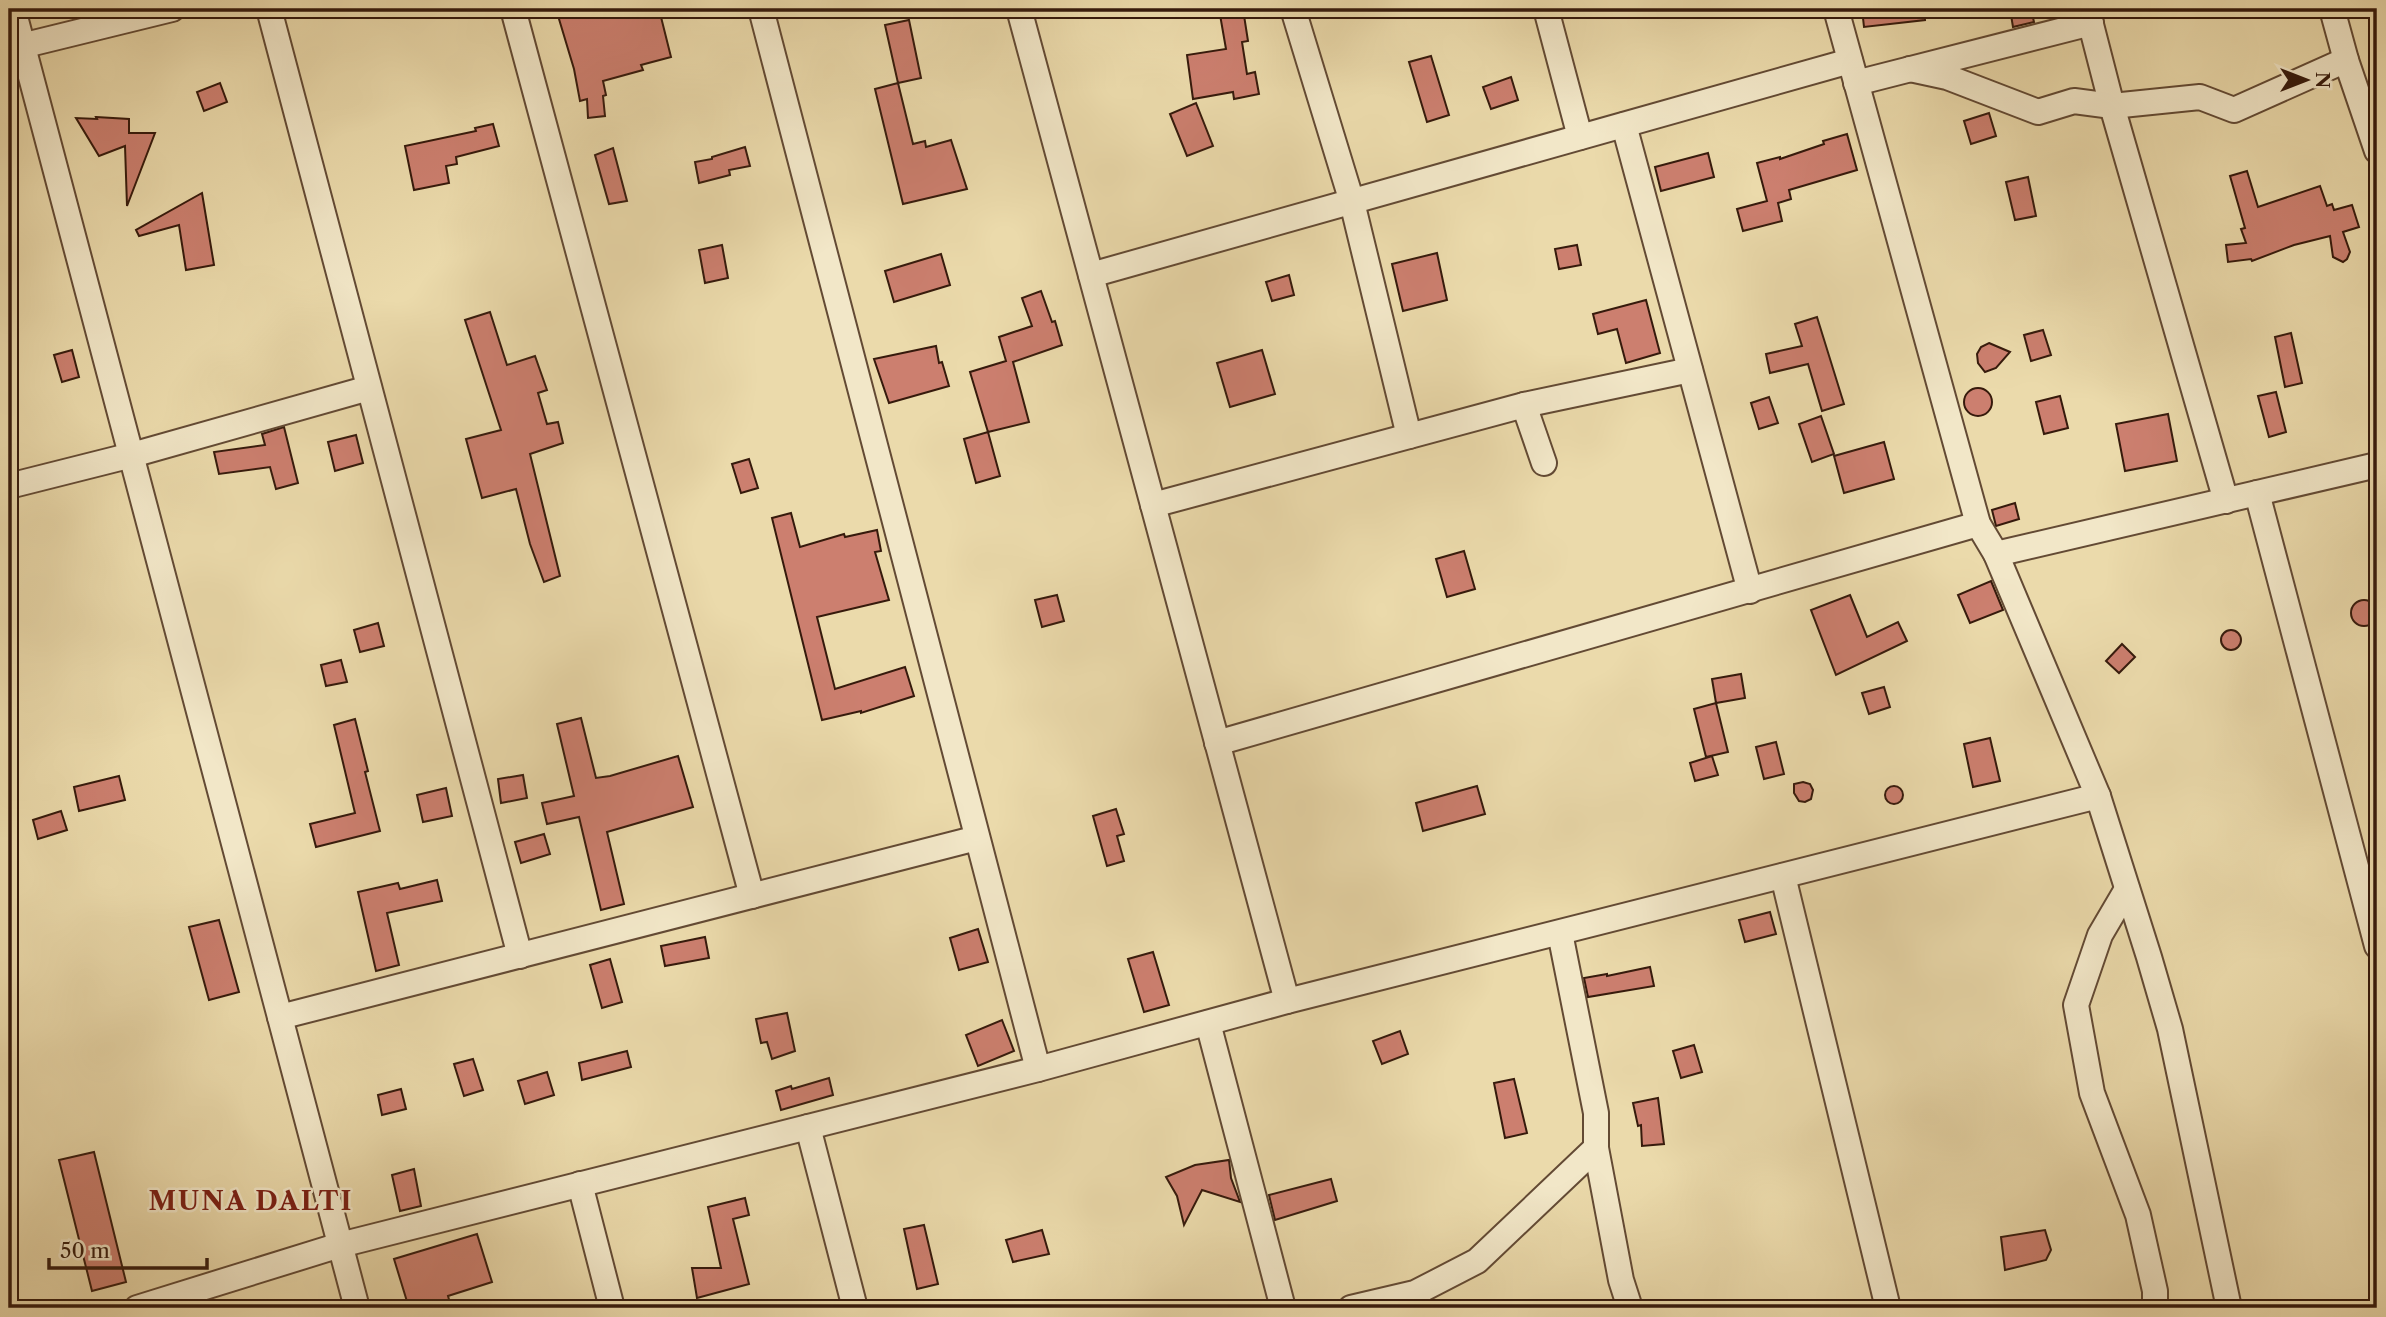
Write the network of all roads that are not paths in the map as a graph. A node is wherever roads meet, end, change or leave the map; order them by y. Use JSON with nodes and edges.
{"nodes":[{"id":1,"x":13,"y":9,"type":"edge"},
{"id":2,"x":172,"y":9,"type":"edge"},
{"id":3,"x":269,"y":9,"type":"edge"},
{"id":4,"x":513,"y":9,"type":"edge"},
{"id":5,"x":761,"y":9,"type":"edge"},
{"id":6,"x":1019,"y":9,"type":"edge"},
{"id":7,"x":1293,"y":9,"type":"edge"},
{"id":8,"x":1546,"y":9,"type":"edge"},
{"id":9,"x":1836,"y":9,"type":"edge"},
{"id":10,"x":2332,"y":9,"type":"edge"},
{"id":11,"x":2089,"y":16,"type":"edge"},
{"id":12,"x":16,"y":47,"type":"edge"},
{"id":13,"x":2346,"y":60,"type":"junction"},
{"id":14,"x":1910,"y":69,"type":"junction"},
{"id":15,"x":1853,"y":72,"type":"junction"},
{"id":16,"x":2112,"y":106,"type":"junction"},
{"id":17,"x":1623,"y":125,"type":"junction"},
{"id":18,"x":1580,"y":137,"type":"junction"},
{"id":19,"x":2377,"y":151,"type":"edge"},
{"id":20,"x":1352,"y":202,"type":"junction"},
{"id":21,"x":1091,"y":275,"type":"junction"},
{"id":22,"x":1690,"y":370,"type":"junction"},
{"id":23,"x":369,"y":388,"type":"junction"},
{"id":24,"x":1524,"y":405,"type":"junction"},
{"id":25,"x":1409,"y":436,"type":"junction"},
{"id":26,"x":132,"y":455,"type":"junction"},
{"id":27,"x":1544,"y":463,"type":"dead end"},
{"id":28,"x":2377,"y":465,"type":"edge"},
{"id":29,"x":9,"y":486,"type":"edge"},
{"id":30,"x":2257,"y":493,"type":"junction"},
{"id":31,"x":2226,"y":501,"type":"junction"},
{"id":32,"x":1153,"y":505,"type":"junction"},
{"id":33,"x":1978,"y":524,"type":"junction"},
{"id":34,"x":1996,"y":554,"type":"junction"},
{"id":35,"x":1750,"y":591,"type":"junction"},
{"id":36,"x":1217,"y":743,"type":"junction"},
{"id":37,"x":2098,"y":796,"type":"junction"},
{"id":38,"x":977,"y":838,"type":"junction"},
{"id":39,"x":1783,"y":876,"type":"junction"},
{"id":40,"x":2127,"y":889,"type":"junction"},
{"id":41,"x":752,"y":896,"type":"junction"},
{"id":42,"x":1560,"y":933,"type":"junction"},
{"id":43,"x":2377,"y":946,"type":"edge"},
{"id":44,"x":520,"y":956,"type":"junction"},
{"id":45,"x":1287,"y":1001,"type":"junction"},
{"id":46,"x":280,"y":1017,"type":"junction"},
{"id":47,"x":1208,"y":1023,"type":"junction"},
{"id":48,"x":1038,"y":1069,"type":"junction"},
{"id":49,"x":808,"y":1127,"type":"junction"},
{"id":50,"x":1596,"y":1148,"type":"junction"},
{"id":51,"x":580,"y":1184,"type":"junction"},
{"id":52,"x":340,"y":1245,"type":"junction"},
{"id":53,"x":137,"y":1308,"type":"edge"},
{"id":54,"x":357,"y":1308,"type":"edge"},
{"id":55,"x":612,"y":1308,"type":"edge"},
{"id":56,"x":856,"y":1308,"type":"edge"},
{"id":57,"x":1283,"y":1308,"type":"edge"},
{"id":58,"x":1351,"y":1308,"type":"edge"},
{"id":59,"x":1630,"y":1308,"type":"edge"},
{"id":60,"x":1888,"y":1308,"type":"edge"},
{"id":61,"x":2155,"y":1308,"type":"edge"},
{"id":62,"x":2229,"y":1308,"type":"edge"}],
"edges":[{"from":1,"to":12,"type":"street"},
{"from":2,"to":12,"type":"street"},
{"from":3,"to":23,"type":"street"},
{"from":4,"to":41,"type":"street"},
{"from":5,"to":38,"type":"street"},
{"from":6,"to":21,"type":"street"},
{"from":7,"to":20,"type":"street"},
{"from":8,"to":18,"type":"street"},
{"from":9,"to":15,"type":"street"},
{"from":10,"to":13,"type":"street"},
{"from":11,"to":14,"type":"street"},
{"from":11,"to":16,"type":"street"},
{"from":12,"to":26,"type":"street"},
{"from":13,"to":16,"type":"street"},
{"from":13,"to":19,"type":"street"},
{"from":14,"to":15,"type":"street"},
{"from":14,"to":16,"type":"street"},
{"from":15,"to":17,"type":"street"},
{"from":15,"to":33,"type":"street"},
{"from":16,"to":31,"type":"street"},
{"from":17,"to":18,"type":"street"},
{"from":17,"to":22,"type":"street"},
{"from":18,"to":20,"type":"street"},
{"from":20,"to":21,"type":"street"},
{"from":20,"to":25,"type":"street"},
{"from":21,"to":32,"type":"street"},
{"from":22,"to":24,"type":"street"},
{"from":22,"to":35,"type":"street"},
{"from":23,"to":26,"type":"street"},
{"from":23,"to":44,"type":"street"},
{"from":24,"to":25,"type":"street"},
{"from":24,"to":27,"type":"street"},
{"from":25,"to":32,"type":"street"},
{"from":26,"to":29,"type":"street"},
{"from":26,"to":46,"type":"street"},
{"from":28,"to":30,"type":"street"},
{"from":30,"to":31,"type":"street"},
{"from":30,"to":43,"type":"street"},
{"from":31,"to":34,"type":"street"},
{"from":32,"to":36,"type":"street"},
{"from":33,"to":34,"type":"street"},
{"from":33,"to":35,"type":"street"},
{"from":34,"to":37,"type":"street"},
{"from":35,"to":36,"type":"street"},
{"from":36,"to":45,"type":"street"},
{"from":37,"to":39,"type":"street"},
{"from":37,"to":40,"type":"street"},
{"from":38,"to":41,"type":"street"},
{"from":38,"to":48,"type":"street"},
{"from":39,"to":42,"type":"street"},
{"from":39,"to":60,"type":"street"},
{"from":40,"to":61,"type":"street"},
{"from":40,"to":62,"type":"street"},
{"from":41,"to":44,"type":"street"},
{"from":42,"to":45,"type":"street"},
{"from":42,"to":50,"type":"street"},
{"from":44,"to":46,"type":"street"},
{"from":45,"to":47,"type":"street"},
{"from":46,"to":52,"type":"street"},
{"from":47,"to":48,"type":"street"},
{"from":47,"to":57,"type":"street"},
{"from":48,"to":49,"type":"street"},
{"from":49,"to":51,"type":"street"},
{"from":49,"to":56,"type":"street"},
{"from":50,"to":58,"type":"street"},
{"from":50,"to":59,"type":"street"},
{"from":51,"to":52,"type":"street"},
{"from":51,"to":55,"type":"street"},
{"from":52,"to":53,"type":"street"},
{"from":52,"to":54,"type":"street"}]}
